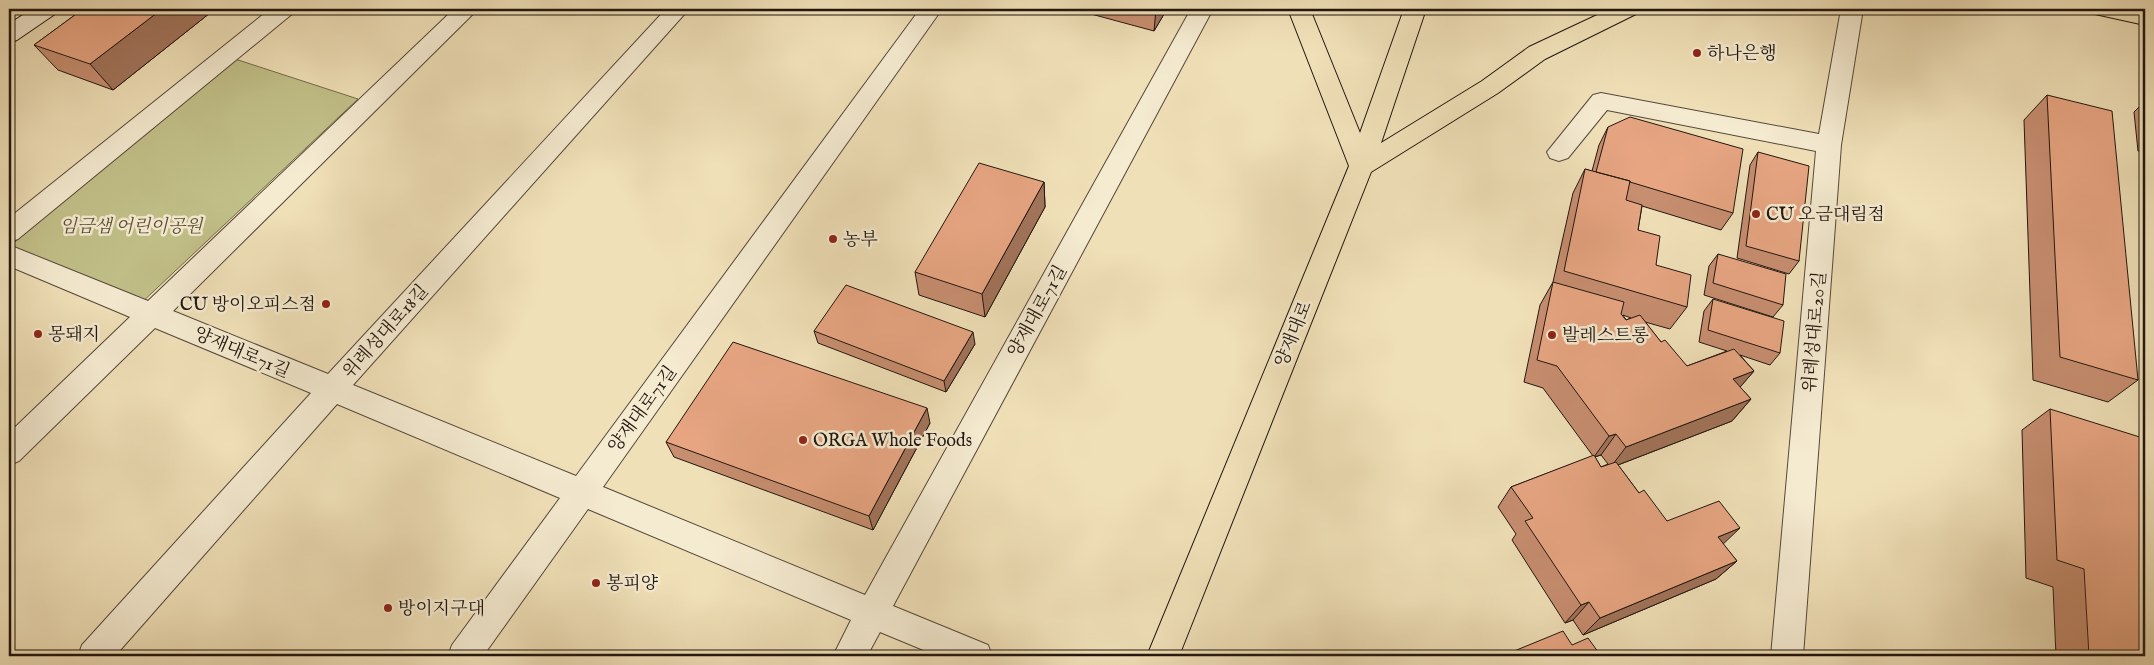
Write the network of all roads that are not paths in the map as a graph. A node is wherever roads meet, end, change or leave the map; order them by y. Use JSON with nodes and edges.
{"nodes":[{"id":1,"x":47,"y":9,"type":"edge"},
{"id":2,"x":284,"y":9,"type":"edge"},
{"id":3,"x":467,"y":9,"type":"edge"},
{"id":4,"x":678,"y":9,"type":"edge"},
{"id":5,"x":931,"y":9,"type":"edge"},
{"id":6,"x":1202,"y":9,"type":"edge"},
{"id":7,"x":1299,"y":9,"type":"edge"},
{"id":8,"x":1415,"y":9,"type":"edge"},
{"id":9,"x":1628,"y":9,"type":"edge"},
{"id":10,"x":1852,"y":9,"type":"edge"},
{"id":11,"x":2103,"y":9,"type":"edge"},
{"id":12,"x":2145,"y":18,"type":"edge"},
{"id":13,"x":9,"y":35,"type":"edge"},
{"id":14,"x":1829,"y":145,"type":"junction"},
{"id":15,"x":1558,"y":152,"type":"dead end"},
{"id":16,"x":1361,"y":166,"type":"junction"},
{"id":17,"x":9,"y":232,"type":"edge"},
{"id":18,"x":9,"y":256,"type":"edge"},
{"id":19,"x":151,"y":314,"type":"junction"},
{"id":20,"x":332,"y":389,"type":"junction"},
{"id":21,"x":9,"y":452,"type":"edge"},
{"id":22,"x":582,"y":493,"type":"junction"},
{"id":23,"x":872,"y":613,"type":"junction"},
{"id":24,"x":94,"y":656,"type":"edge"},
{"id":25,"x":464,"y":656,"type":"edge"},
{"id":26,"x":849,"y":656,"type":"edge"},
{"id":27,"x":976,"y":656,"type":"edge"},
{"id":28,"x":1163,"y":656,"type":"edge"},
{"id":29,"x":1788,"y":656,"type":"edge"}],
"edges":[{"from":1,"to":13,"type":"street"},
{"from":2,"to":17,"type":"street"},
{"from":3,"to":19,"type":"street"},
{"from":4,"to":20,"type":"street","name":"위례성대로18길"},
{"from":5,"to":22,"type":"street","name":"양재대로71길"},
{"from":6,"to":23,"type":"street","name":"양재대로71길"},
{"from":7,"to":16,"type":"main road"},
{"from":8,"to":16,"type":"main road","name":"양재대로"},
{"from":9,"to":16,"type":"main road"},
{"from":10,"to":14,"type":"street","name":"위례성대로20길"},
{"from":11,"to":12,"type":"main road"},
{"from":14,"to":15,"type":"street"},
{"from":14,"to":29,"type":"street","name":"위례성대로20길"},
{"from":16,"to":28,"type":"main road","name":"양재대로"},
{"from":18,"to":19,"type":"street","name":"양재대로71길"},
{"from":19,"to":20,"type":"street","name":"양재대로71길"},
{"from":19,"to":21,"type":"street"},
{"from":20,"to":22,"type":"street","name":"양재대로71길"},
{"from":20,"to":24,"type":"street","name":"위례성대로18길"},
{"from":22,"to":23,"type":"street","name":"양재대로71길"},
{"from":22,"to":25,"type":"street","name":"양재대로71길"},
{"from":23,"to":26,"type":"street","name":"양재대로71길"},
{"from":23,"to":27,"type":"street","name":"양재대로71길"}]}
